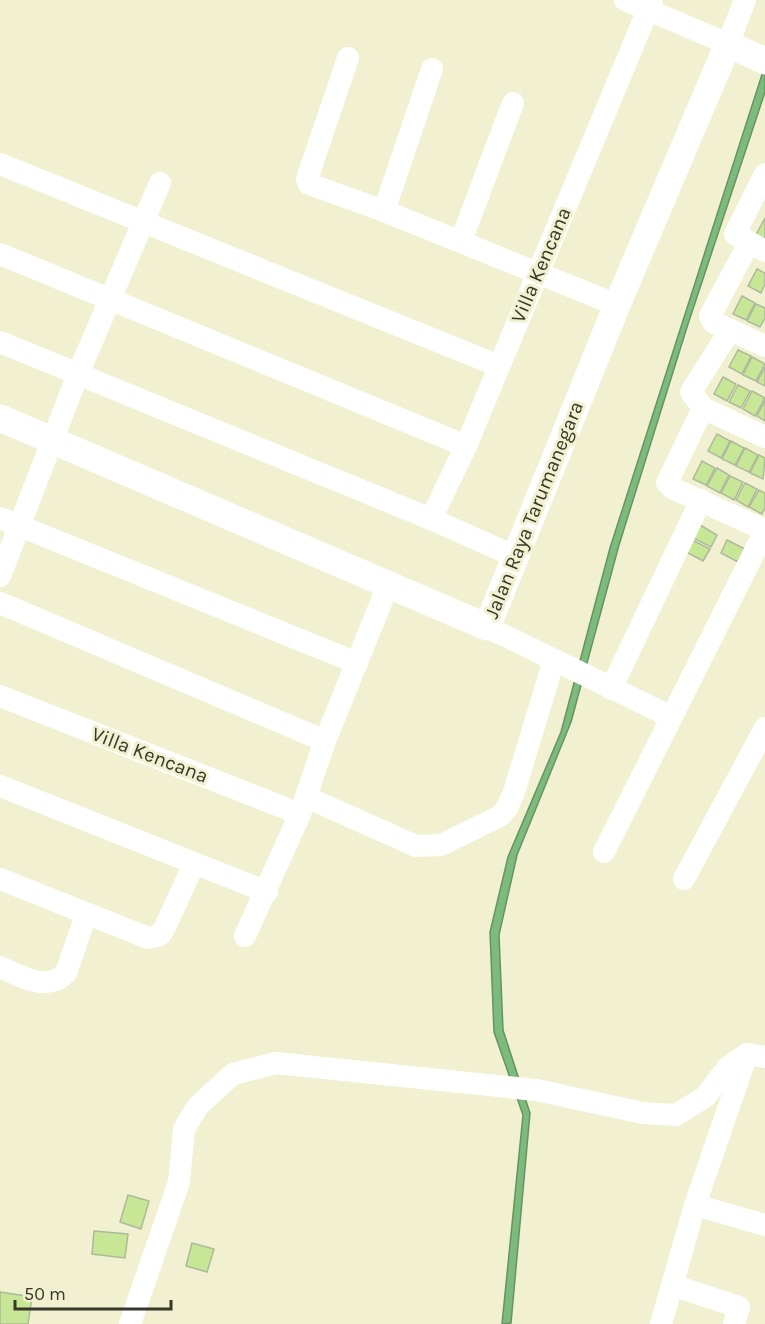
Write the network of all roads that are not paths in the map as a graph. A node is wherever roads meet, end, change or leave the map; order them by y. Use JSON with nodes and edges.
{"nodes":[{"id":1,"x":625,"y":0,"type":"edge"},
{"id":2,"x":745,"y":0,"type":"edge"},
{"id":3,"x":650,"y":5,"type":"edge"},
{"id":4,"x":728,"y":44,"type":"junction"},
{"id":5,"x":348,"y":58,"type":"dead end"},
{"id":6,"x":761,"y":59,"type":"edge"},
{"id":7,"x":432,"y":69,"type":"dead end"},
{"id":8,"x":513,"y":103,"type":"dead end"},
{"id":9,"x":0,"y":164,"type":"edge"},
{"id":10,"x":765,"y":174,"type":"edge"},
{"id":11,"x":160,"y":183,"type":"dead end"},
{"id":12,"x":384,"y":211,"type":"junction"},
{"id":13,"x":144,"y":221,"type":"junction"},
{"id":14,"x":460,"y":241,"type":"junction"},
{"id":15,"x":757,"y":247,"type":"edge"},
{"id":16,"x":0,"y":254,"type":"edge"},
{"id":17,"x":538,"y":273,"type":"junction"},
{"id":18,"x":111,"y":299,"type":"junction"},
{"id":19,"x":617,"y":305,"type":"junction"},
{"id":20,"x":730,"y":330,"type":"junction"},
{"id":21,"x":0,"y":342,"type":"edge"},
{"id":22,"x":765,"y":346,"type":"edge"},
{"id":23,"x":499,"y":366,"type":"junction"},
{"id":24,"x":78,"y":374,"type":"junction"},
{"id":25,"x":703,"y":408,"type":"junction"},
{"id":26,"x":0,"y":418,"type":"edge"},
{"id":27,"x":765,"y":437,"type":"edge"},
{"id":28,"x":54,"y":439,"type":"junction"},
{"id":29,"x":466,"y":446,"type":"junction"},
{"id":30,"x":701,"y":500,"type":"junction"},
{"id":31,"x":431,"y":519,"type":"junction"},
{"id":32,"x":10,"y":522,"type":"edge"},
{"id":33,"x":765,"y":530,"type":"edge"},
{"id":34,"x":516,"y":557,"type":"junction"},
{"id":35,"x":0,"y":576,"type":"edge"},
{"id":36,"x":389,"y":583,"type":"junction"},
{"id":37,"x":0,"y":603,"type":"edge"},
{"id":38,"x":488,"y":627,"type":"junction"},
{"id":39,"x":357,"y":663,"type":"junction"},
{"id":40,"x":560,"y":663,"type":"junction"},
{"id":41,"x":602,"y":684,"type":"junction"},
{"id":42,"x":0,"y":696,"type":"edge"},
{"id":43,"x":671,"y":717,"type":"junction"},
{"id":44,"x":765,"y":728,"type":"edge"},
{"id":45,"x":325,"y":741,"type":"junction"},
{"id":46,"x":0,"y":786,"type":"edge"},
{"id":47,"x":303,"y":805,"type":"junction"},
{"id":48,"x":604,"y":852,"type":"dead end"},
{"id":49,"x":194,"y":864,"type":"junction"},
{"id":50,"x":0,"y":879,"type":"edge"},
{"id":51,"x":684,"y":879,"type":"dead end"},
{"id":52,"x":267,"y":892,"type":"junction"},
{"id":53,"x":86,"y":915,"type":"junction"},
{"id":54,"x":245,"y":936,"type":"dead end"},
{"id":55,"x":0,"y":966,"type":"edge"},
{"id":56,"x":756,"y":1055,"type":"edge"},
{"id":57,"x":695,"y":1205,"type":"junction"},
{"id":58,"x":765,"y":1225,"type":"edge"},
{"id":59,"x":672,"y":1285,"type":"junction"},
{"id":60,"x":130,"y":1324,"type":"edge"},
{"id":61,"x":661,"y":1324,"type":"edge"},
{"id":62,"x":734,"y":1324,"type":"edge"}],
"edges":[{"from":1,"to":3,"type":"street"},
{"from":2,"to":4,"type":"street"},
{"from":3,"to":4,"type":"street"},
{"from":3,"to":17,"type":"street","name":"Villa Kencana"},
{"from":4,"to":6,"type":"street"},
{"from":4,"to":19,"type":"street","name":"Jalan Raya Tarumanegara"},
{"from":5,"to":12,"type":"street"},
{"from":7,"to":12,"type":"street"},
{"from":8,"to":14,"type":"street"},
{"from":9,"to":13,"type":"street"},
{"from":10,"to":15,"type":"street"},
{"from":11,"to":13,"type":"street"},
{"from":12,"to":14,"type":"street"},
{"from":13,"to":18,"type":"street"},
{"from":13,"to":23,"type":"street"},
{"from":14,"to":17,"type":"street"},
{"from":15,"to":20,"type":"street"},
{"from":16,"to":18,"type":"street"},
{"from":17,"to":19,"type":"street"},
{"from":17,"to":23,"type":"street","name":"Villa Kencana"},
{"from":18,"to":24,"type":"street"},
{"from":18,"to":29,"type":"street"},
{"from":19,"to":34,"type":"street","name":"Jalan Raya Tarumanegara"},
{"from":20,"to":22,"type":"street"},
{"from":20,"to":25,"type":"street"},
{"from":21,"to":24,"type":"street"},
{"from":23,"to":29,"type":"street","name":"Villa Kencana"},
{"from":24,"to":28,"type":"street"},
{"from":24,"to":31,"type":"street"},
{"from":25,"to":27,"type":"street"},
{"from":25,"to":30,"type":"street"},
{"from":26,"to":28,"type":"street","name":"Jalan Raya Tarumanegara"},
{"from":28,"to":32,"type":"street"},
{"from":28,"to":36,"type":"street","name":"Jalan Raya Tarumanegara"},
{"from":29,"to":31,"type":"street","name":"Villa Kencana"},
{"from":30,"to":33,"type":"street"},
{"from":30,"to":41,"type":"street"},
{"from":31,"to":34,"type":"street"},
{"from":32,"to":35,"type":"street"},
{"from":32,"to":39,"type":"street"},
{"from":33,"to":43,"type":"street"},
{"from":34,"to":38,"type":"street","name":"Jalan Raya Tarumanegara"},
{"from":36,"to":38,"type":"street","name":"Jalan Raya Tarumanegara"},
{"from":36,"to":39,"type":"street"},
{"from":37,"to":45,"type":"street"},
{"from":38,"to":40,"type":"street"},
{"from":39,"to":45,"type":"street"},
{"from":40,"to":41,"type":"street"},
{"from":40,"to":47,"type":"street","name":"Villa Kencana"},
{"from":41,"to":43,"type":"street"},
{"from":42,"to":47,"type":"street","name":"Villa Kencana"},
{"from":43,"to":48,"type":"street"},
{"from":44,"to":51,"type":"street"},
{"from":45,"to":47,"type":"street"},
{"from":46,"to":49,"type":"street"},
{"from":47,"to":52,"type":"street"},
{"from":49,"to":52,"type":"street"},
{"from":49,"to":53,"type":"street"},
{"from":50,"to":53,"type":"street"},
{"from":52,"to":54,"type":"street"},
{"from":53,"to":55,"type":"street"},
{"from":56,"to":57,"type":"street"},
{"from":56,"to":60,"type":"street"},
{"from":57,"to":58,"type":"street"},
{"from":57,"to":59,"type":"street"},
{"from":59,"to":61,"type":"street"},
{"from":59,"to":62,"type":"street"}]}
